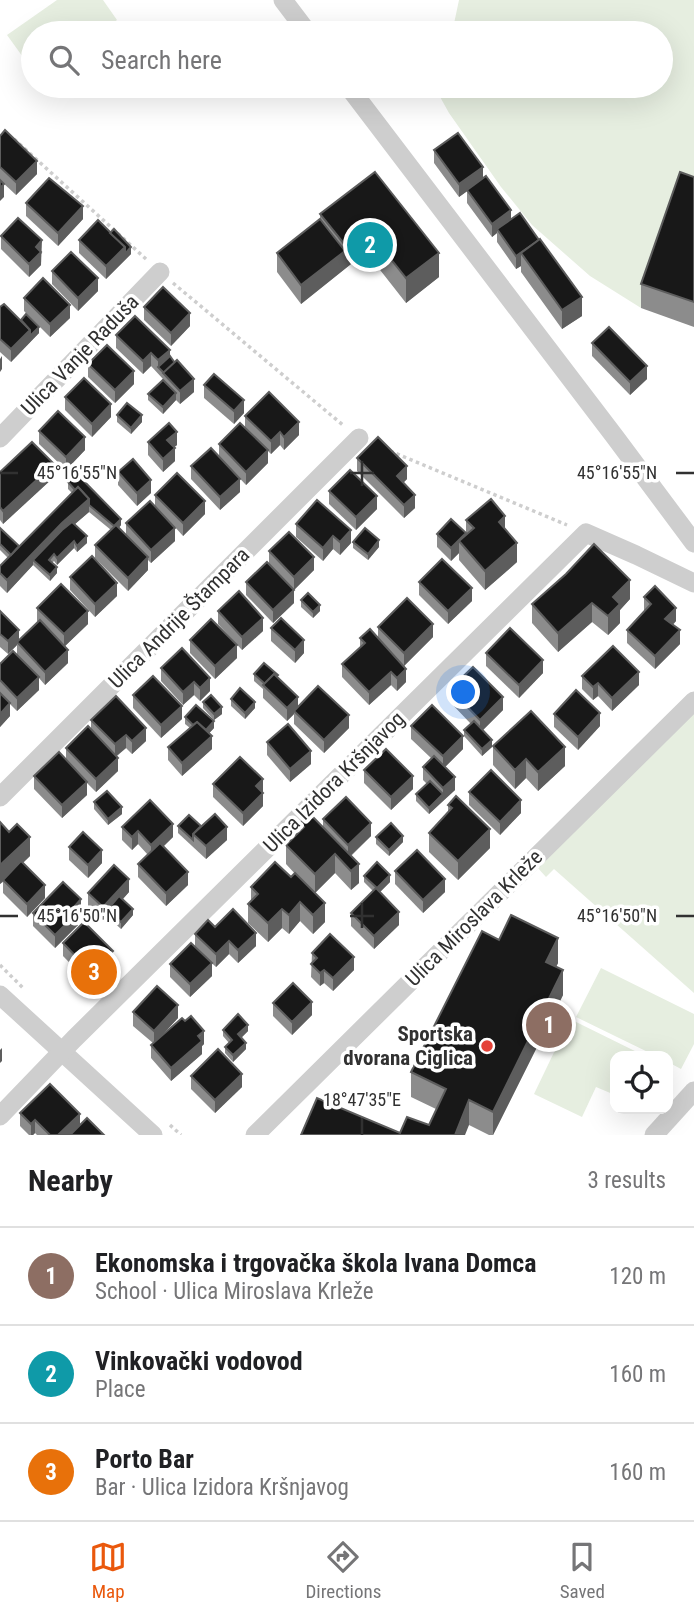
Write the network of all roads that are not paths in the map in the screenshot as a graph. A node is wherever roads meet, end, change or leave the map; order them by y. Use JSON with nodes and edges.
{"nodes":[{"id":1,"x":283,"y":0,"type":"edge"},
{"id":2,"x":299,"y":21,"type":"edge"},
{"id":3,"x":357,"y":98,"type":"edge"},
{"id":4,"x":160,"y":272,"type":"road end"},
{"id":5,"x":0,"y":438,"type":"edge"},
{"id":6,"x":359,"y":439,"type":"road end"},
{"id":7,"x":694,"y":543,"type":"edge"},
{"id":8,"x":694,"y":583,"type":"edge"},
{"id":9,"x":694,"y":701,"type":"edge"},
{"id":10,"x":0,"y":797,"type":"edge"},
{"id":11,"x":0,"y":995,"type":"edge"},
{"id":12,"x":61,"y":1052,"type":"junction"},
{"id":13,"x":694,"y":1091,"type":"edge"},
{"id":14,"x":0,"y":1116,"type":"edge"},
{"id":15,"x":153,"y":1135,"type":"edge"},
{"id":16,"x":255,"y":1135,"type":"edge"},
{"id":17,"x":654,"y":1135,"type":"edge"}],
"edges":[{"from":1,"to":2,"type":"street"},
{"from":3,"to":7,"type":"street"},
{"from":4,"to":5,"type":"street","name":"Ulica Vanje Raduša"},
{"from":6,"to":10,"type":"street","name":"Ulica Andrije Štampara"},
{"from":8,"to":12,"type":"street","name":"Ulica Izidora Kršnjavog"},
{"from":9,"to":16,"type":"street","name":"Ulica Miroslava Krleže"},
{"from":11,"to":12,"type":"street"},
{"from":12,"to":14,"type":"street","name":"Ulica Izidora Kršnjavog"},
{"from":12,"to":15,"type":"street"},
{"from":13,"to":17,"type":"street"}]}
